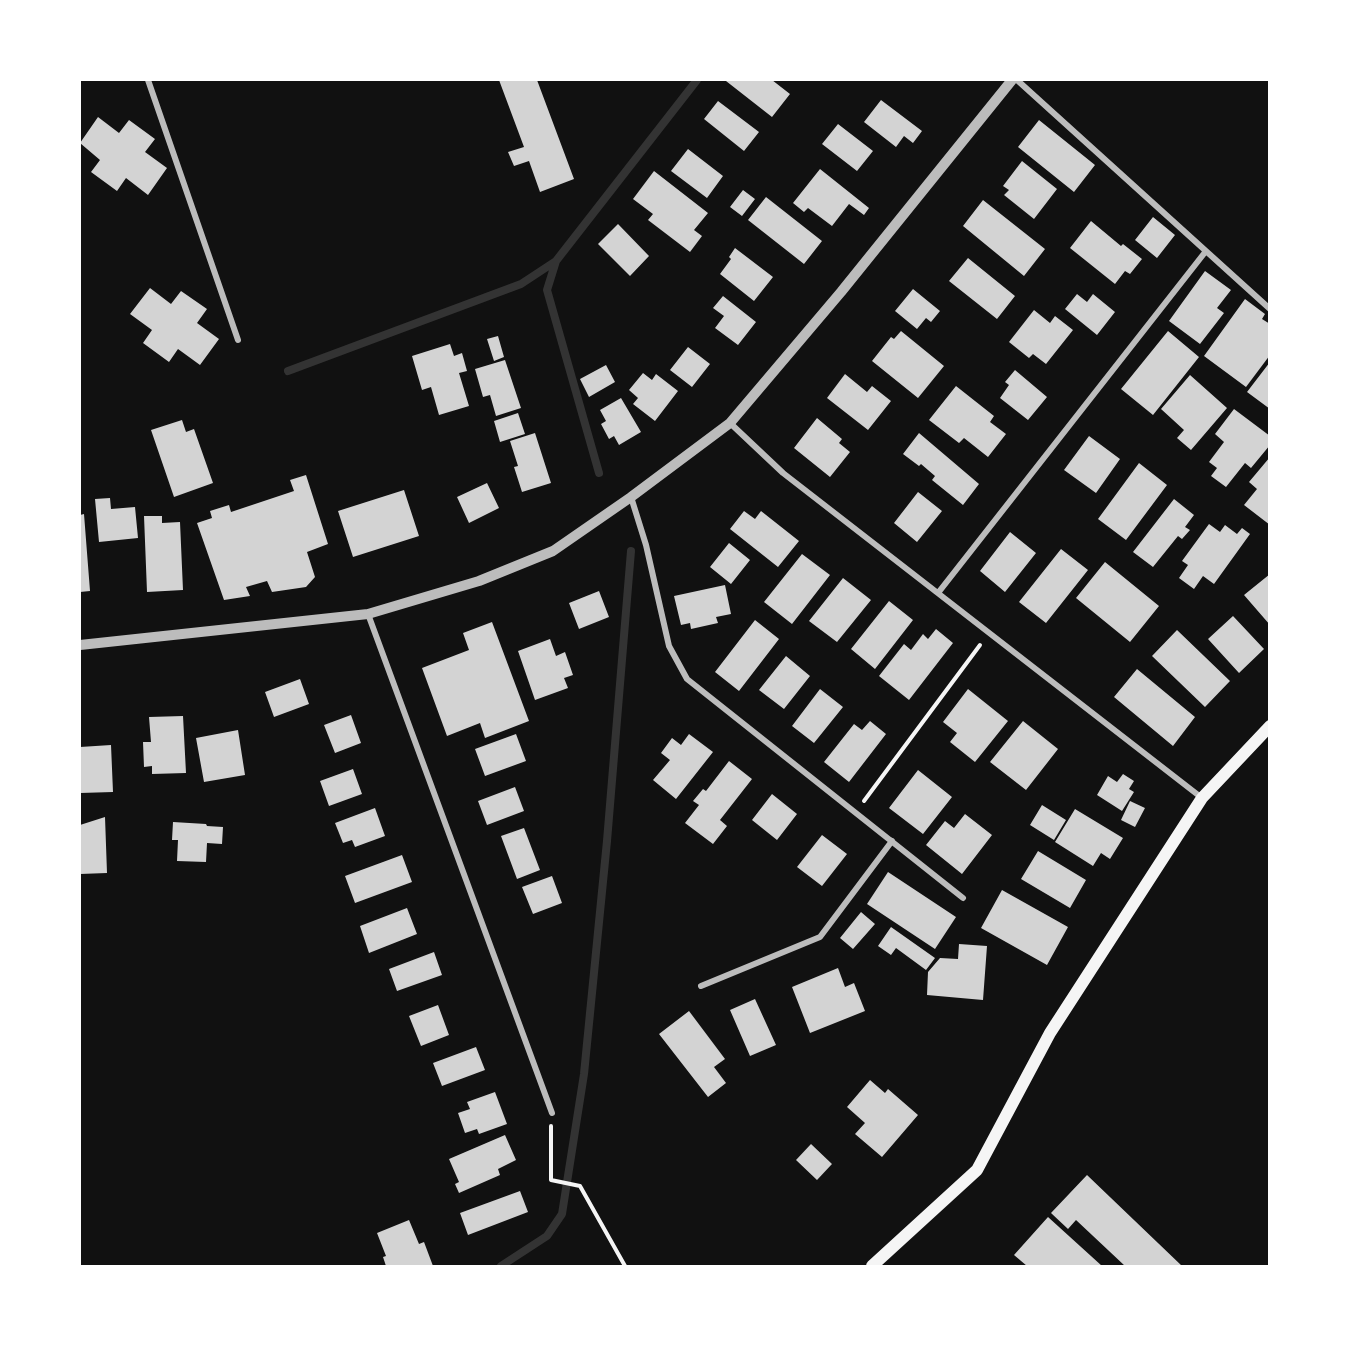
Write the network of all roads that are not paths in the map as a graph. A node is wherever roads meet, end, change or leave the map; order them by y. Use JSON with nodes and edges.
{"nodes":[{"id":1,"x":148,"y":80,"type":"edge"},
{"id":2,"x":1012,"y":80,"type":"edge"},
{"id":3,"x":1017,"y":80,"type":"edge"},
{"id":4,"x":1206,"y":251,"type":"junction"},
{"id":5,"x":1269,"y":309,"type":"edge"},
{"id":6,"x":238,"y":340,"type":"dead end"},
{"id":7,"x":729,"y":423,"type":"junction"},
{"id":8,"x":631,"y":497,"type":"junction"},
{"id":9,"x":938,"y":593,"type":"junction"},
{"id":10,"x":368,"y":614,"type":"junction"},
{"id":11,"x":80,"y":645,"type":"edge"},
{"id":12,"x":1269,"y":726,"type":"edge"},
{"id":13,"x":1202,"y":798,"type":"junction"},
{"id":14,"x":892,"y":841,"type":"junction"},
{"id":15,"x":963,"y":898,"type":"dead end"},
{"id":16,"x":701,"y":986,"type":"dead end"},
{"id":17,"x":552,"y":1113,"type":"road end"},
{"id":18,"x":872,"y":1266,"type":"edge"}],
"edges":[{"from":1,"to":6,"type":"street"},
{"from":2,"to":7,"type":"street"},
{"from":3,"to":4,"type":"street"},
{"from":4,"to":5,"type":"street"},
{"from":4,"to":9,"type":"street"},
{"from":7,"to":8,"type":"street"},
{"from":7,"to":9,"type":"street"},
{"from":8,"to":10,"type":"street"},
{"from":8,"to":14,"type":"street"},
{"from":9,"to":13,"type":"street"},
{"from":10,"to":11,"type":"street"},
{"from":10,"to":17,"type":"street"},
{"from":12,"to":13,"type":"main road"},
{"from":13,"to":18,"type":"main road"},
{"from":14,"to":15,"type":"street"},
{"from":14,"to":16,"type":"street"}]}
